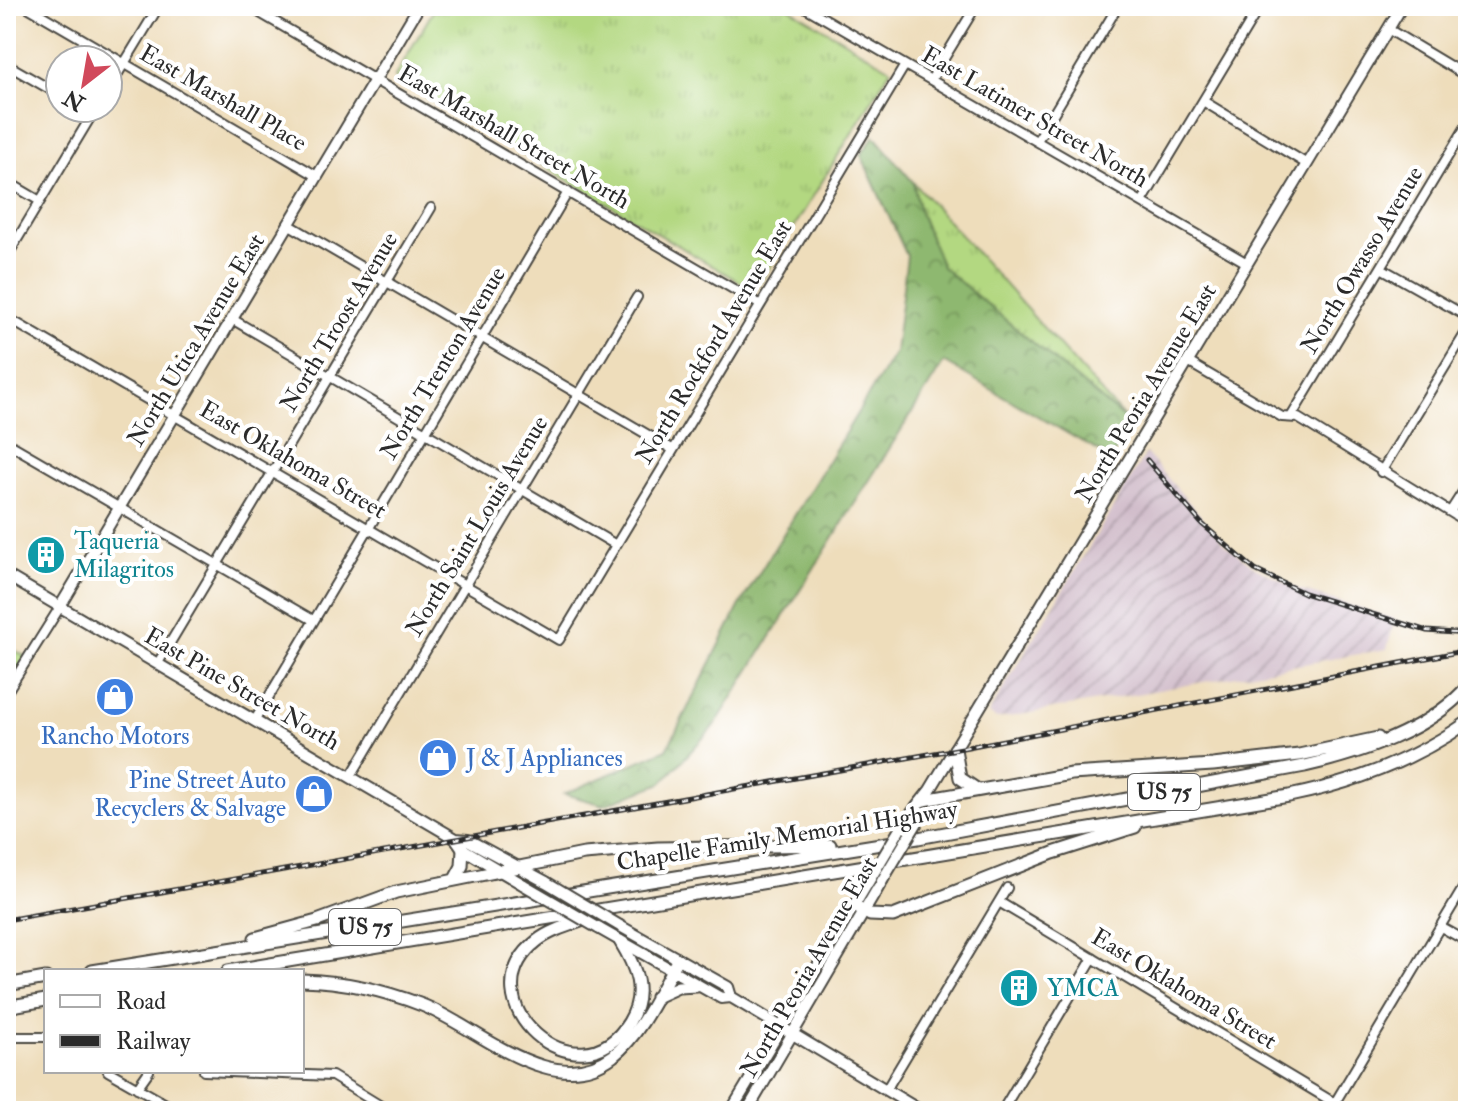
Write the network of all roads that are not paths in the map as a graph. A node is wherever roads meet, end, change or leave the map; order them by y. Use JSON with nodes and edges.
{"nodes":[{"id":1,"x":26,"y":6,"type":"edge"},
{"id":2,"x":159,"y":6,"type":"edge"},
{"id":3,"x":248,"y":6,"type":"edge"},
{"id":4,"x":419,"y":6,"type":"edge"},
{"id":5,"x":803,"y":6,"type":"edge"},
{"id":6,"x":976,"y":6,"type":"edge"},
{"id":7,"x":1118,"y":6,"type":"edge"},
{"id":8,"x":1260,"y":6,"type":"edge"},
{"id":9,"x":1402,"y":6,"type":"edge"},
{"id":10,"x":816,"y":9,"type":"edge"},
{"id":11,"x":1388,"y":29,"type":"junction"},
{"id":12,"x":125,"y":63,"type":"junction"},
{"id":13,"x":6,"y":64,"type":"edge"},
{"id":14,"x":905,"y":65,"type":"junction"},
{"id":15,"x":1468,"y":77,"type":"edge"},
{"id":16,"x":374,"y":79,"type":"junction"},
{"id":17,"x":931,"y":80,"type":"junction"},
{"id":18,"x":44,"y":86,"type":"edge"},
{"id":19,"x":1203,"y":101,"type":"junction"},
{"id":20,"x":1468,"y":123,"type":"edge"},
{"id":21,"x":86,"y":124,"type":"edge"},
{"id":22,"x":1037,"y":141,"type":"junction"},
{"id":23,"x":1307,"y":164,"type":"junction"},
{"id":24,"x":317,"y":176,"type":"junction"},
{"id":25,"x":6,"y":181,"type":"edge"},
{"id":26,"x":568,"y":192,"type":"junction"},
{"id":27,"x":40,"y":201,"type":"junction"},
{"id":28,"x":1142,"y":202,"type":"junction"},
{"id":29,"x":431,"y":208,"type":"dead end"},
{"id":30,"x":288,"y":224,"type":"junction"},
{"id":31,"x":6,"y":258,"type":"edge"},
{"id":32,"x":1247,"y":263,"type":"junction"},
{"id":33,"x":1381,"y":268,"type":"junction"},
{"id":34,"x":387,"y":283,"type":"junction"},
{"id":35,"x":637,"y":297,"type":"dead end"},
{"id":36,"x":759,"y":304,"type":"junction"},
{"id":37,"x":6,"y":317,"type":"edge"},
{"id":38,"x":1468,"y":317,"type":"edge"},
{"id":39,"x":232,"y":319,"type":"junction"},
{"id":40,"x":1468,"y":329,"type":"edge"},
{"id":41,"x":482,"y":339,"type":"junction"},
{"id":42,"x":1188,"y":362,"type":"junction"},
{"id":43,"x":329,"y":377,"type":"junction"},
{"id":44,"x":578,"y":395,"type":"junction"},
{"id":45,"x":175,"y":415,"type":"junction"},
{"id":46,"x":1291,"y":417,"type":"junction"},
{"id":47,"x":426,"y":433,"type":"junction"},
{"id":48,"x":6,"y":442,"type":"edge"},
{"id":49,"x":672,"y":449,"type":"junction"},
{"id":50,"x":273,"y":471,"type":"junction"},
{"id":51,"x":1381,"y":472,"type":"junction"},
{"id":52,"x":1468,"y":484,"type":"edge"},
{"id":53,"x":522,"y":489,"type":"junction"},
{"id":54,"x":119,"y":509,"type":"junction"},
{"id":55,"x":1450,"y":512,"type":"junction"},
{"id":56,"x":1468,"y":523,"type":"edge"},
{"id":57,"x":368,"y":527,"type":"junction"},
{"id":58,"x":616,"y":545,"type":"junction"},
{"id":59,"x":218,"y":564,"type":"junction"},
{"id":60,"x":6,"y":575,"type":"edge"},
{"id":61,"x":465,"y":585,"type":"junction"},
{"id":62,"x":60,"y":607,"type":"junction"},
{"id":63,"x":313,"y":620,"type":"junction"},
{"id":64,"x":559,"y":640,"type":"joint"},
{"id":65,"x":158,"y":663,"type":"junction"},
{"id":66,"x":1468,"y":686,"type":"edge"},
{"id":67,"x":6,"y":693,"type":"edge"},
{"id":68,"x":255,"y":720,"type":"junction"},
{"id":69,"x":1468,"y":722,"type":"edge"},
{"id":70,"x":1406,"y":731,"type":"junction"},
{"id":71,"x":955,"y":749,"type":"junction"},
{"id":72,"x":351,"y":776,"type":"junction"},
{"id":73,"x":978,"y":790,"type":"junction"},
{"id":74,"x":924,"y":800,"type":"junction"},
{"id":75,"x":1174,"y":816,"type":"junction"},
{"id":76,"x":886,"y":843,"type":"junction"},
{"id":77,"x":460,"y":844,"type":"junction"},
{"id":78,"x":518,"y":866,"type":"junction"},
{"id":79,"x":500,"y":871,"type":"junction"},
{"id":80,"x":455,"y":879,"type":"junction"},
{"id":81,"x":1468,"y":880,"type":"edge"},
{"id":82,"x":1007,"y":888,"type":"dead end"},
{"id":83,"x":999,"y":902,"type":"junction"},
{"id":84,"x":614,"y":909,"type":"junction"},
{"id":85,"x":859,"y":909,"type":"junction"},
{"id":86,"x":1441,"y":927,"type":"junction"},
{"id":87,"x":620,"y":941,"type":"junction"},
{"id":88,"x":1468,"y":942,"type":"edge"},
{"id":89,"x":201,"y":953,"type":"junction"},
{"id":90,"x":1093,"y":958,"type":"junction"},
{"id":91,"x":678,"y":959,"type":"junction"},
{"id":92,"x":104,"y":969,"type":"edge"},
{"id":93,"x":240,"y":969,"type":"edge"},
{"id":94,"x":671,"y":971,"type":"junction"},
{"id":95,"x":44,"y":978,"type":"edge"},
{"id":96,"x":304,"y":980,"type":"edge"},
{"id":97,"x":6,"y":985,"type":"edge"},
{"id":98,"x":697,"y":986,"type":"junction"},
{"id":99,"x":656,"y":997,"type":"junction"},
{"id":100,"x":731,"y":997,"type":"junction"},
{"id":101,"x":44,"y":1000,"type":"edge"},
{"id":102,"x":6,"y":1007,"type":"edge"},
{"id":103,"x":781,"y":1027,"type":"junction"},
{"id":104,"x":793,"y":1034,"type":"junction"},
{"id":105,"x":6,"y":1037,"type":"edge"},
{"id":106,"x":44,"y":1037,"type":"edge"},
{"id":107,"x":111,"y":1073,"type":"edge"},
{"id":108,"x":148,"y":1073,"type":"edge"},
{"id":109,"x":255,"y":1073,"type":"edge"},
{"id":110,"x":137,"y":1088,"type":"junction"},
{"id":111,"x":886,"y":1090,"type":"junction"},
{"id":112,"x":1332,"y":1107,"type":"edge"},
{"id":113,"x":178,"y":1111,"type":"edge"},
{"id":114,"x":389,"y":1111,"type":"edge"},
{"id":115,"x":731,"y":1111,"type":"edge"},
{"id":116,"x":747,"y":1111,"type":"edge"},
{"id":117,"x":921,"y":1111,"type":"edge"},
{"id":118,"x":1002,"y":1111,"type":"edge"},
{"id":119,"x":1348,"y":1111,"type":"edge"}],
"edges":[{"from":1,"to":12,"type":"street","name":"East Marshall Place"},
{"from":2,"to":12,"type":"street"},
{"from":3,"to":16,"type":"street","name":"East Marshall Street North"},
{"from":4,"to":16,"type":"main road","name":"North Utica Avenue East"},
{"from":5,"to":10,"type":"street","name":"East Latimer Street North"},
{"from":6,"to":17,"type":"street"},
{"from":7,"to":22,"type":"street"},
{"from":8,"to":19,"type":"street"},
{"from":9,"to":11,"type":"main road","name":"North Peoria Avenue East"},
{"from":10,"to":14,"type":"street","name":"East Latimer Street North"},
{"from":11,"to":15,"type":"street"},
{"from":11,"to":23,"type":"main road","name":"North Peoria Avenue East"},
{"from":12,"to":24,"type":"street","name":"East Marshall Place"},
{"from":13,"to":18,"type":"street"},
{"from":14,"to":17,"type":"street","name":"East Latimer Street North"},
{"from":14,"to":36,"type":"street","name":"North Rockford Avenue East"},
{"from":16,"to":24,"type":"main road","name":"North Utica Avenue East"},
{"from":16,"to":26,"type":"street","name":"East Marshall Street North"},
{"from":17,"to":22,"type":"street","name":"East Latimer Street North"},
{"from":19,"to":23,"type":"street"},
{"from":19,"to":28,"type":"street"},
{"from":20,"to":33,"type":"street","name":"North Owasso Avenue"},
{"from":21,"to":27,"type":"street"},
{"from":22,"to":28,"type":"street","name":"East Latimer Street North"},
{"from":23,"to":32,"type":"main road","name":"North Peoria Avenue East"},
{"from":24,"to":30,"type":"main road","name":"North Utica Avenue East"},
{"from":25,"to":27,"type":"street"},
{"from":26,"to":36,"type":"street","name":"East Marshall Street North"},
{"from":26,"to":41,"type":"street","name":"North Trenton Avenue"},
{"from":27,"to":31,"type":"street"},
{"from":28,"to":32,"type":"street","name":"East Latimer Street North"},
{"from":29,"to":34,"type":"street","name":"North Troost Avenue"},
{"from":30,"to":34,"type":"street"},
{"from":30,"to":39,"type":"main road","name":"North Utica Avenue East"},
{"from":32,"to":42,"type":"main road","name":"North Peoria Avenue East"},
{"from":33,"to":38,"type":"street"},
{"from":33,"to":46,"type":"street","name":"North Owasso Avenue"},
{"from":34,"to":41,"type":"street"},
{"from":34,"to":43,"type":"street","name":"North Troost Avenue"},
{"from":35,"to":44,"type":"street","name":"North Saint Louis Avenue"},
{"from":36,"to":49,"type":"street","name":"North Rockford Avenue East"},
{"from":37,"to":45,"type":"street","name":"East Oklahoma Street"},
{"from":39,"to":43,"type":"street"},
{"from":39,"to":45,"type":"main road","name":"North Utica Avenue East"},
{"from":40,"to":51,"type":"street"},
{"from":41,"to":44,"type":"street"},
{"from":41,"to":47,"type":"street","name":"North Trenton Avenue"},
{"from":42,"to":46,"type":"street"},
{"from":42,"to":71,"type":"main road","name":"North Peoria Avenue East"},
{"from":43,"to":47,"type":"street"},
{"from":43,"to":50,"type":"street","name":"North Troost Avenue"},
{"from":44,"to":49,"type":"street"},
{"from":44,"to":53,"type":"street","name":"North Saint Louis Avenue"},
{"from":45,"to":50,"type":"street","name":"East Oklahoma Street"},
{"from":45,"to":54,"type":"main road","name":"North Utica Avenue East"},
{"from":46,"to":51,"type":"street"},
{"from":47,"to":53,"type":"street"},
{"from":47,"to":57,"type":"street","name":"North Trenton Avenue"},
{"from":48,"to":54,"type":"street"},
{"from":49,"to":58,"type":"street","name":"North Rockford Avenue East"},
{"from":50,"to":57,"type":"street","name":"East Oklahoma Street"},
{"from":50,"to":59,"type":"street","name":"North Troost Avenue"},
{"from":51,"to":55,"type":"street"},
{"from":52,"to":55,"type":"street"},
{"from":53,"to":58,"type":"street"},
{"from":53,"to":61,"type":"street","name":"North Saint Louis Avenue"},
{"from":54,"to":59,"type":"street"},
{"from":54,"to":62,"type":"main road","name":"North Utica Avenue East"},
{"from":55,"to":56,"type":"street"},
{"from":57,"to":61,"type":"street","name":"East Oklahoma Street"},
{"from":57,"to":63,"type":"street","name":"North Trenton Avenue"},
{"from":58,"to":64,"type":"street","name":"North Rockford Avenue East"},
{"from":59,"to":63,"type":"street"},
{"from":59,"to":65,"type":"street","name":"North Troost Avenue"},
{"from":60,"to":62,"type":"main road","name":"East Pine Street North"},
{"from":61,"to":64,"type":"street","name":"East Oklahoma Street"},
{"from":61,"to":72,"type":"street","name":"North Saint Louis Avenue"},
{"from":62,"to":65,"type":"main road","name":"East Pine Street North"},
{"from":62,"to":67,"type":"street","name":"North Utica Avenue East"},
{"from":63,"to":68,"type":"street","name":"North Trenton Avenue"},
{"from":65,"to":68,"type":"main road","name":"East Pine Street North"},
{"from":66,"to":70,"type":"highway","name":"Chapelle Family Memorial Highway","number":"US 75"},
{"from":68,"to":72,"type":"main road","name":"East Pine Street North"},
{"from":69,"to":75,"type":"highway","name":"Chapelle Family Memorial Highway","number":"US 75"},
{"from":70,"to":73,"type":"highway"},
{"from":70,"to":76,"type":"highway","name":"Chapelle Family Memorial Highway","number":"US 75"},
{"from":71,"to":73,"type":"highway"},
{"from":71,"to":74,"type":"main road","name":"North Peoria Avenue East"},
{"from":72,"to":77,"type":"main road","name":"East Pine Street North"},
{"from":73,"to":74,"type":"highway"},
{"from":74,"to":85,"type":"main road","name":"North Peoria Avenue East","bridge":true},
{"from":74,"to":85,"type":"main road","name":"North Peoria Avenue East","bridge":true},
{"from":75,"to":84,"type":"highway","name":"Chapelle Family Memorial Highway","number":"US 75"},
{"from":75,"to":85,"type":"highway"},
{"from":76,"to":78,"type":"highway"},
{"from":76,"to":89,"type":"highway","name":"Chapelle Family Memorial Highway","number":"US 75"},
{"from":77,"to":78,"type":"main road","name":"East Pine Street North"},
{"from":77,"to":79,"type":"main road","name":"East Pine Street North"},
{"from":77,"to":80,"type":"highway"},
{"from":78,"to":79,"type":"highway"},
{"from":78,"to":91,"type":"main road","name":"East Pine Street North","bridge":true},
{"from":79,"to":80,"type":"highway"},
{"from":79,"to":87,"type":"main road","name":"East Pine Street North","bridge":true},
{"from":80,"to":89,"type":"highway"},
{"from":81,"to":86,"type":"street"},
{"from":82,"to":83,"type":"street"},
{"from":83,"to":90,"type":"street","name":"East Oklahoma Street"},
{"from":83,"to":111,"type":"street"},
{"from":84,"to":87,"type":"highway"},
{"from":84,"to":93,"type":"highway","name":"Chapelle Family Memorial Highway","number":"US 75"},
{"from":85,"to":103,"type":"main road","name":"North Peoria Avenue East"},
{"from":85,"to":104,"type":"main road","name":"North Peoria Avenue East"},
{"from":86,"to":88,"type":"street"},
{"from":86,"to":112,"type":"street"},
{"from":87,"to":94,"type":"main road","name":"East Pine Street North"},
{"from":89,"to":92,"type":"highway","name":"Chapelle Family Memorial Highway","number":"US 75"},
{"from":90,"to":112,"type":"street","name":"East Oklahoma Street"},
{"from":90,"to":118,"type":"street"},
{"from":91,"to":94,"type":"highway"},
{"from":91,"to":100,"type":"main road","name":"East Pine Street North"},
{"from":94,"to":98,"type":"main road","name":"East Pine Street North"},
{"from":94,"to":99,"type":"highway"},
{"from":95,"to":97,"type":"highway"},
{"from":96,"to":99,"type":"highway"},
{"from":98,"to":99,"type":"highway"},
{"from":98,"to":100,"type":"main road","name":"East Pine Street North"},
{"from":100,"to":103,"type":"main road","name":"East Pine Street North"},
{"from":101,"to":102,"type":"highway"},
{"from":103,"to":104,"type":"main road","name":"East Pine Street North"},
{"from":103,"to":115,"type":"main road","name":"North Peoria Avenue East"},
{"from":104,"to":111,"type":"main road","name":"East Pine Street North"},
{"from":104,"to":116,"type":"main road","name":"North Peoria Avenue East"},
{"from":105,"to":106,"type":"street"},
{"from":107,"to":110,"type":"street"},
{"from":108,"to":110,"type":"street"},
{"from":109,"to":114,"type":"street"},
{"from":110,"to":113,"type":"street"},
{"from":111,"to":117,"type":"main road","name":"East Pine Street North"},
{"from":112,"to":119,"type":"street","name":"East Oklahoma Street"}]}
